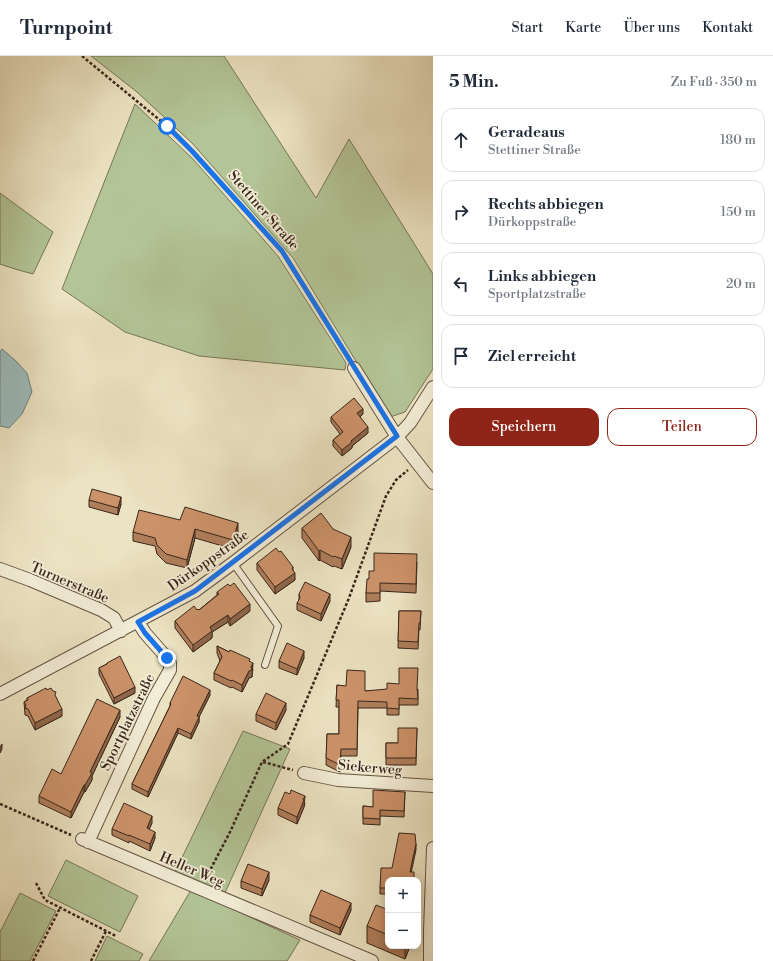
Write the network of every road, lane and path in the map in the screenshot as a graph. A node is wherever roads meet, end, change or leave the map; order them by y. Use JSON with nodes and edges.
{"nodes":[{"id":1,"x":82,"y":56,"type":"edge"},
{"id":2,"x":354,"y":368,"type":"joint"},
{"id":3,"x":433,"y":387,"type":"edge"},
{"id":4,"x":397,"y":436,"type":"junction"},
{"id":5,"x":417,"y":463,"type":"junction"},
{"id":6,"x":433,"y":483,"type":"edge"},
{"id":7,"x":233,"y":562,"type":"junction"},
{"id":8,"x":0,"y":569,"type":"edge"},
{"id":9,"x":138,"y":622,"type":"junction"},
{"id":10,"x":121,"y":631,"type":"junction"},
{"id":11,"x":265,"y":664,"type":"dead end"},
{"id":12,"x":0,"y":694,"type":"edge"},
{"id":13,"x":262,"y":762,"type":"junction"},
{"id":14,"x":304,"y":773,"type":"joint"},
{"id":15,"x":433,"y":786,"type":"edge"},
{"id":16,"x":0,"y":804,"type":"edge"},
{"id":17,"x":85,"y":841,"type":"junction"},
{"id":18,"x":433,"y":848,"type":"edge"},
{"id":19,"x":36,"y":883,"type":"dead end"},
{"id":20,"x":200,"y":888,"type":"junction"},
{"id":21,"x":60,"y":908,"type":"junction"},
{"id":22,"x":106,"y":931,"type":"junction"},
{"id":23,"x":116,"y":936,"type":"dead end"},
{"id":24,"x":33,"y":961,"type":"edge"},
{"id":25,"x":91,"y":961,"type":"edge"},
{"id":26,"x":372,"y":961,"type":"edge"},
{"id":27,"x":430,"y":961,"type":"edge"}],
"edges":[{"from":1,"to":2,"type":"path","name":"Stettiner Straße"},
{"from":2,"to":4,"type":"street"},
{"from":3,"to":4,"type":"street","name":"Dürkoppstraße"},
{"from":4,"to":5,"type":"street"},
{"from":4,"to":7,"type":"street","name":"Dürkoppstraße"},
{"from":5,"to":6,"type":"street"},
{"from":5,"to":13,"type":"path"},
{"from":7,"to":9,"type":"street","name":"Dürkoppstraße"},
{"from":7,"to":11,"type":"lane"},
{"from":8,"to":10,"type":"street","name":"Turnerstraße"},
{"from":9,"to":10,"type":"street","name":"Dürkoppstraße"},
{"from":9,"to":17,"type":"street","name":"Sportplatzstraße"},
{"from":10,"to":12,"type":"street","name":"Dürkoppstraße"},
{"from":13,"to":14,"type":"path"},
{"from":13,"to":20,"type":"path"},
{"from":14,"to":15,"type":"street","name":"Siekerweg"},
{"from":16,"to":17,"type":"path"},
{"from":17,"to":20,"type":"street","name":"Heller Weg"},
{"from":18,"to":27,"type":"street"},
{"from":19,"to":21,"type":"path"},
{"from":20,"to":26,"type":"street","name":"Heller Weg"},
{"from":21,"to":22,"type":"path"},
{"from":21,"to":24,"type":"path"},
{"from":22,"to":23,"type":"path"},
{"from":22,"to":25,"type":"path"}]}
